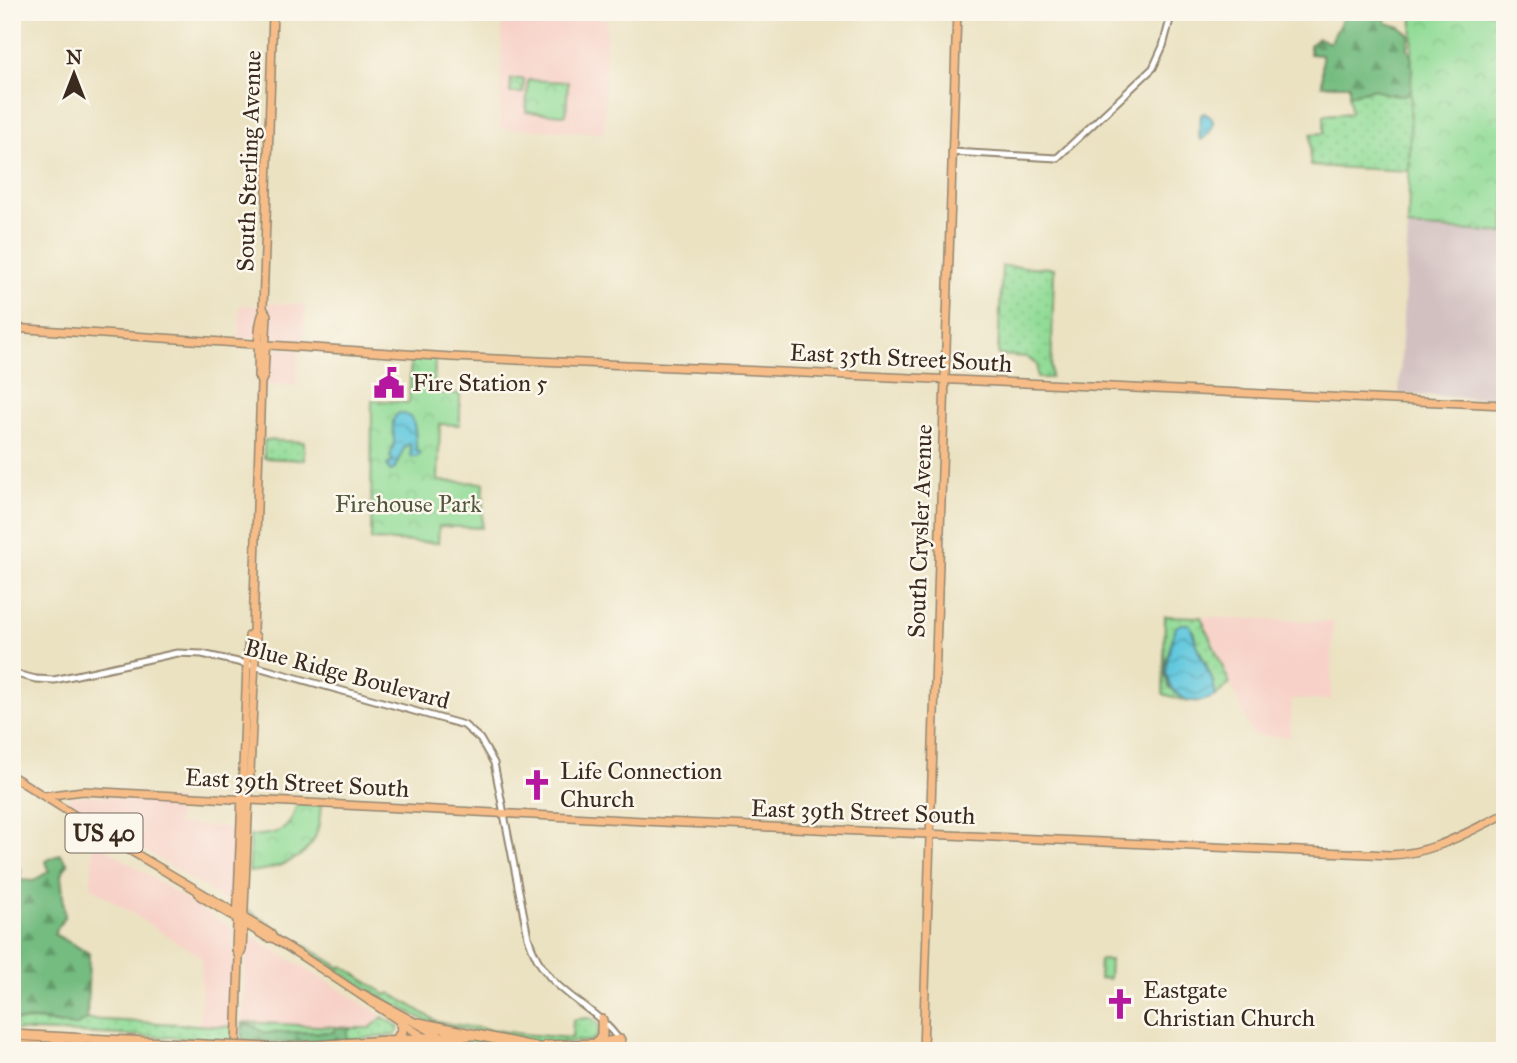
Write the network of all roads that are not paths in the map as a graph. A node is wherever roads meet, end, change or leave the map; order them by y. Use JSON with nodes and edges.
{"nodes":[{"id":1,"x":273,"y":12,"type":"edge"},
{"id":2,"x":957,"y":12,"type":"edge"},
{"id":3,"x":1172,"y":12,"type":"edge"},
{"id":4,"x":952,"y":152,"type":"junction"},
{"id":5,"x":12,"y":328,"type":"edge"},
{"id":6,"x":263,"y":343,"type":"junction"},
{"id":7,"x":945,"y":379,"type":"junction"},
{"id":8,"x":1505,"y":405,"type":"edge"},
{"id":9,"x":251,"y":665,"type":"junction"},
{"id":10,"x":12,"y":673,"type":"edge"},
{"id":11,"x":12,"y":776,"type":"edge"},
{"id":12,"x":70,"y":792,"type":"junction"},
{"id":13,"x":44,"y":796,"type":"junction"},
{"id":14,"x":245,"y":799,"type":"junction"},
{"id":15,"x":66,"y":810,"type":"junction"},
{"id":16,"x":504,"y":813,"type":"junction"},
{"id":17,"x":1505,"y":814,"type":"edge"},
{"id":18,"x":929,"y":833,"type":"junction"},
{"id":19,"x":196,"y":890,"type":"junction"},
{"id":20,"x":239,"y":893,"type":"junction"},
{"id":21,"x":226,"y":906,"type":"junction"},
{"id":22,"x":241,"y":918,"type":"junction"},
{"id":23,"x":260,"y":933,"type":"junction"},
{"id":24,"x":273,"y":938,"type":"junction"},
{"id":25,"x":242,"y":944,"type":"junction"},
{"id":26,"x":239,"y":961,"type":"junction"},
{"id":27,"x":359,"y":993,"type":"junction"},
{"id":28,"x":602,"y":1020,"type":"junction"},
{"id":29,"x":401,"y":1022,"type":"junction"},
{"id":30,"x":419,"y":1023,"type":"junction"},
{"id":31,"x":12,"y":1035,"type":"edge"},
{"id":32,"x":442,"y":1036,"type":"junction"},
{"id":33,"x":467,"y":1036,"type":"junction"},
{"id":34,"x":425,"y":1038,"type":"junction"},
{"id":35,"x":397,"y":1040,"type":"junction"},
{"id":36,"x":620,"y":1040,"type":"junction"},
{"id":37,"x":596,"y":1044,"type":"junction"},
{"id":38,"x":12,"y":1045,"type":"edge"},
{"id":39,"x":531,"y":1045,"type":"junction"},
{"id":40,"x":30,"y":1046,"type":"junction"},
{"id":41,"x":284,"y":1048,"type":"junction"},
{"id":42,"x":454,"y":1048,"type":"edge"},
{"id":43,"x":43,"y":1051,"type":"edge"},
{"id":44,"x":116,"y":1051,"type":"edge"},
{"id":45,"x":236,"y":1051,"type":"edge"},
{"id":46,"x":324,"y":1051,"type":"edge"},
{"id":47,"x":445,"y":1051,"type":"edge"},
{"id":48,"x":464,"y":1051,"type":"edge"},
{"id":49,"x":552,"y":1051,"type":"edge"},
{"id":50,"x":626,"y":1051,"type":"edge"},
{"id":51,"x":923,"y":1051,"type":"edge"}],
"edges":[{"from":1,"to":6,"type":"main road","name":"South Sterling Avenue"},
{"from":2,"to":4,"type":"main road","name":"South Crysler Avenue"},
{"from":3,"to":4,"type":"street"},
{"from":4,"to":7,"type":"main road","name":"South Crysler Avenue"},
{"from":5,"to":6,"type":"main road","name":"East 35th Street South"},
{"from":6,"to":7,"type":"main road","name":"East 35th Street South"},
{"from":6,"to":9,"type":"main road","name":"South Sterling Avenue"},
{"from":7,"to":8,"type":"main road","name":"East 35th Street South"},
{"from":7,"to":18,"type":"main road","name":"South Crysler Avenue"},
{"from":9,"to":10,"type":"street","name":"Blue Ridge Boulevard"},
{"from":9,"to":14,"type":"main road","name":"South Sterling Avenue"},
{"from":9,"to":16,"type":"street","name":"Blue Ridge Boulevard"},
{"from":11,"to":13,"type":"main road","number":"US 40"},
{"from":12,"to":13,"type":"main road","name":"East 39th Street South"},
{"from":12,"to":14,"type":"main road","name":"East 39th Street South"},
{"from":12,"to":15,"type":"main road"},
{"from":13,"to":15,"type":"main road","number":"US 40"},
{"from":14,"to":16,"type":"main road","name":"East 39th Street South"},
{"from":14,"to":20,"type":"main road","name":"South Sterling Avenue"},
{"from":14,"to":22,"type":"main road","name":"South Sterling Avenue"},
{"from":15,"to":19,"type":"main road","number":"US 40"},
{"from":16,"to":18,"type":"main road","name":"East 39th Street South"},
{"from":16,"to":28,"type":"street","name":"Blue Ridge Boulevard"},
{"from":17,"to":18,"type":"main road","name":"East 39th Street South"},
{"from":18,"to":51,"type":"main road","name":"South Crysler Avenue"},
{"from":19,"to":21,"type":"main road","number":"US 40"},
{"from":19,"to":22,"type":"main road","number":"US 40"},
{"from":20,"to":21,"type":"main road"},
{"from":20,"to":22,"type":"main road","name":"South Sterling Avenue"},
{"from":21,"to":22,"type":"main road","number":"US 40"},
{"from":22,"to":23,"type":"main road","number":"US 40"},
{"from":22,"to":24,"type":"main road","number":"US 40"},
{"from":22,"to":25,"type":"main road","name":"South Sterling Avenue"},
{"from":22,"to":26,"type":"main road","name":"South Sterling Avenue"},
{"from":23,"to":24,"type":"main road","number":"US 40"},
{"from":23,"to":25,"type":"main road"},
{"from":24,"to":27,"type":"main road","number":"US 40"},
{"from":25,"to":26,"type":"main road","name":"South Sterling Avenue"},
{"from":26,"to":45,"type":"main road"},
{"from":27,"to":29,"type":"main road","number":"US 40"},
{"from":27,"to":30,"type":"main road","number":"US 40"},
{"from":28,"to":36,"type":"street","name":"Blue Ridge Boulevard"},
{"from":28,"to":37,"type":"highway"},
{"from":29,"to":34,"type":"main road","number":"US 40"},
{"from":29,"to":35,"type":"highway"},
{"from":30,"to":32,"type":"main road","number":"US 40"},
{"from":30,"to":33,"type":"highway"},
{"from":31,"to":41,"type":"highway","bridge":true},
{"from":32,"to":33,"type":"highway"},
{"from":32,"to":34,"type":"highway"},
{"from":32,"to":42,"type":"main road","number":"US 40"},
{"from":33,"to":39,"type":"highway"},
{"from":33,"to":42,"type":"highway"},
{"from":34,"to":35,"type":"highway"},
{"from":34,"to":42,"type":"highway"},
{"from":34,"to":47,"type":"main road","number":"US 40"},
{"from":35,"to":41,"type":"highway"},
{"from":36,"to":37,"type":"highway"},
{"from":36,"to":50,"type":"street","name":"Blue Ridge Boulevard"},
{"from":37,"to":39,"type":"highway"},
{"from":38,"to":40,"type":"highway"},
{"from":39,"to":49,"type":"highway"},
{"from":40,"to":43,"type":"highway"},
{"from":40,"to":44,"type":"highway"},
{"from":41,"to":46,"type":"highway"},
{"from":42,"to":48,"type":"main road","number":"US 40"}]}
